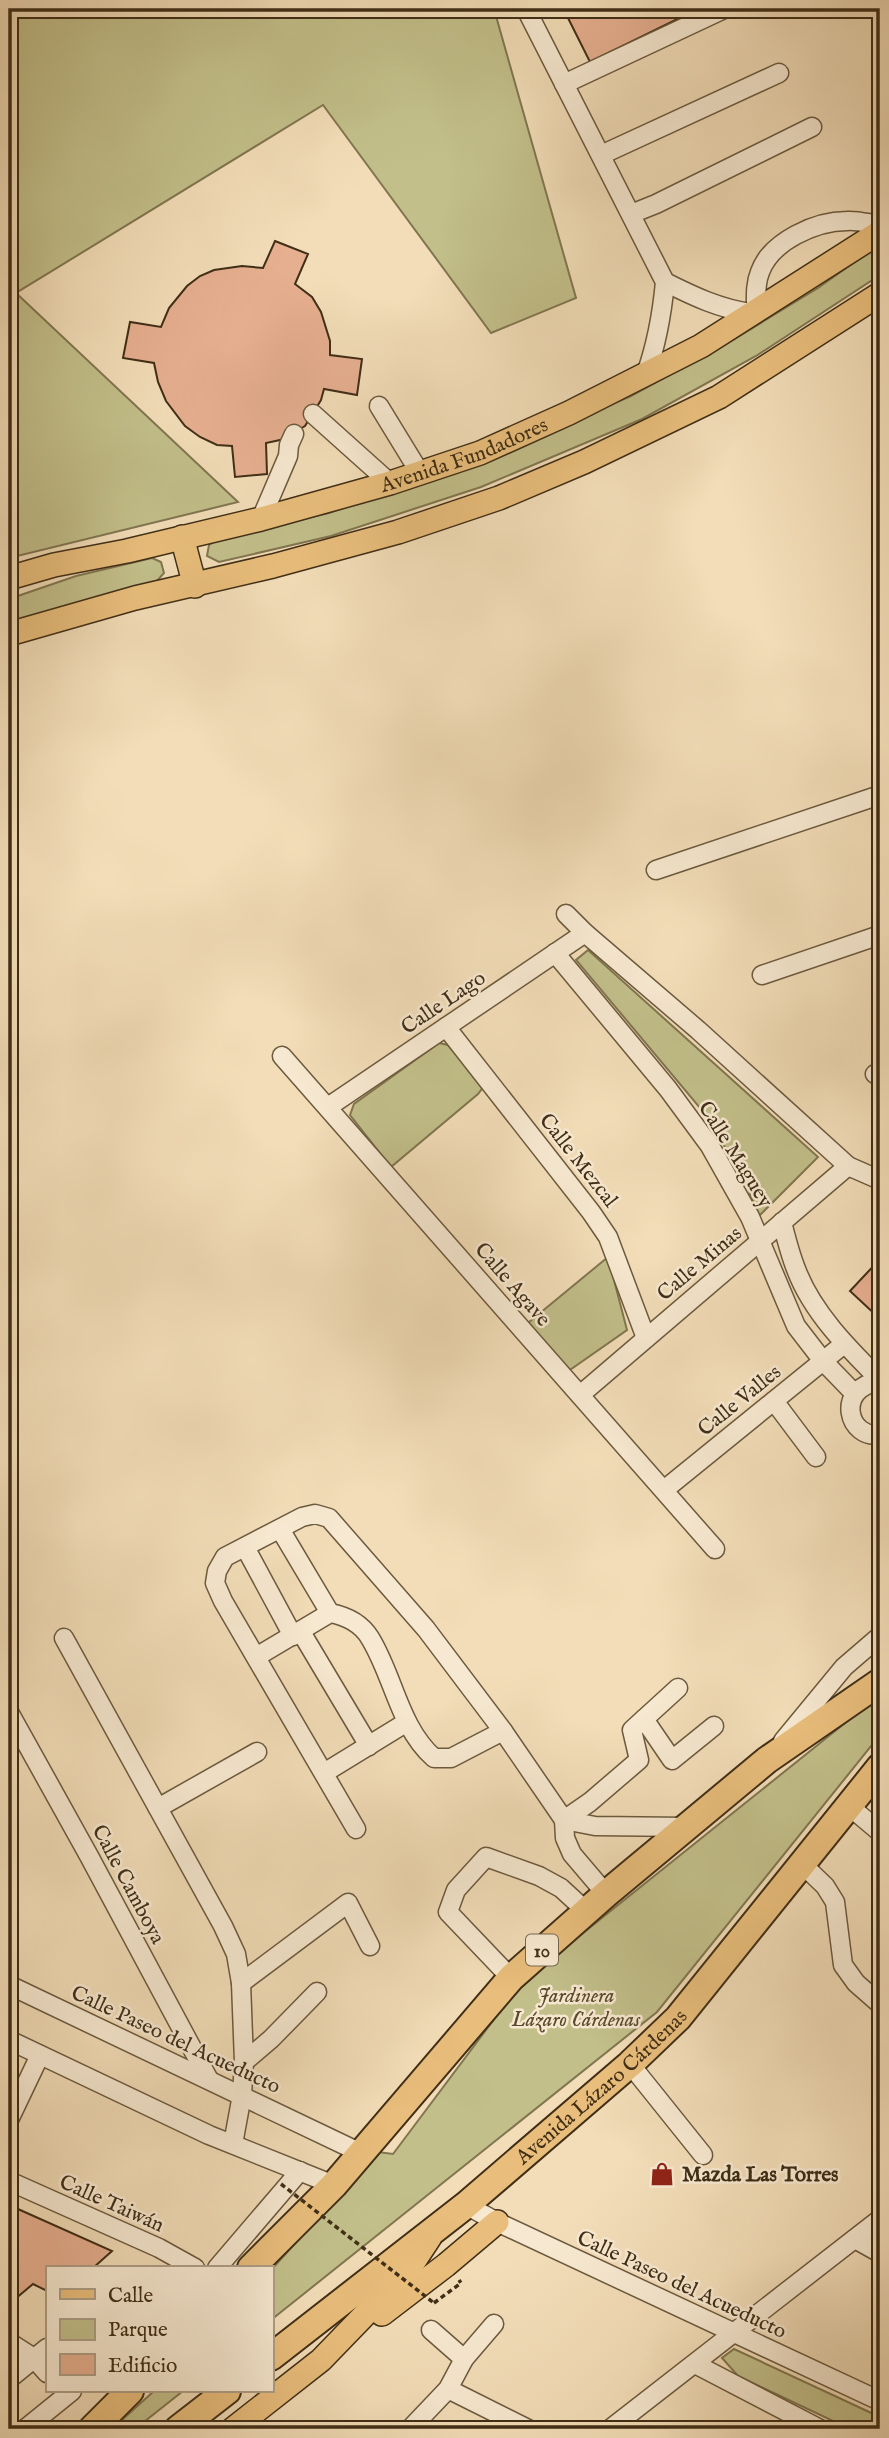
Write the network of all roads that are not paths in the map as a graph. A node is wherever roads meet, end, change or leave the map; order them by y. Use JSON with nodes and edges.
{"nodes":[{"id":1,"x":724,"y":9,"type":"edge"},
{"id":2,"x":527,"y":11,"type":"dead end"},
{"id":3,"x":779,"y":73,"type":"dead end"},
{"id":4,"x":564,"y":85,"type":"junction"},
{"id":5,"x":812,"y":127,"type":"dead end"},
{"id":6,"x":601,"y":155,"type":"junction"},
{"id":7,"x":631,"y":214,"type":"junction"},
{"id":8,"x":880,"y":225,"type":"edge"},
{"id":9,"x":880,"y":232,"type":"edge"},
{"id":10,"x":665,"y":282,"type":"junction"},
{"id":11,"x":880,"y":294,"type":"edge"},
{"id":12,"x":754,"y":312,"type":"junction"},
{"id":13,"x":646,"y":374,"type":"junction"},
{"id":14,"x":379,"y":406,"type":"dead end"},
{"id":15,"x":313,"y":414,"type":"dead end"},
{"id":16,"x":294,"y":434,"type":"dead end"},
{"id":17,"x":420,"y":473,"type":"junction"},
{"id":18,"x":390,"y":483,"type":"junction"},
{"id":19,"x":261,"y":520,"type":"junction"},
{"id":20,"x":181,"y":537,"type":"junction"},
{"id":21,"x":9,"y":579,"type":"edge"},
{"id":22,"x":194,"y":586,"type":"junction"},
{"id":23,"x":9,"y":634,"type":"edge"},
{"id":24,"x":880,"y":795,"type":"edge"},
{"id":25,"x":656,"y":870,"type":"dead end"},
{"id":26,"x":566,"y":914,"type":"dead end"},
{"id":27,"x":585,"y":933,"type":"junction"},
{"id":28,"x":880,"y":935,"type":"edge"},
{"id":29,"x":555,"y":953,"type":"junction"},
{"id":30,"x":762,"y":975,"type":"dead end"},
{"id":31,"x":446,"y":1027,"type":"junction"},
{"id":32,"x":282,"y":1056,"type":"dead end"},
{"id":33,"x":328,"y":1107,"type":"junction"},
{"id":34,"x":848,"y":1166,"type":"junction"},
{"id":35,"x":880,"y":1180,"type":"edge"},
{"id":36,"x":782,"y":1222,"type":"junction"},
{"id":37,"x":760,"y":1241,"type":"junction"},
{"id":38,"x":646,"y":1338,"type":"junction"},
{"id":39,"x":844,"y":1345,"type":"junction"},
{"id":40,"x":823,"y":1361,"type":"junction"},
{"id":41,"x":880,"y":1380,"type":"edge"},
{"id":42,"x":854,"y":1393,"type":"junction"},
{"id":43,"x":580,"y":1395,"type":"junction"},
{"id":44,"x":774,"y":1401,"type":"junction"},
{"id":45,"x":878,"y":1439,"type":"edge"},
{"id":46,"x":816,"y":1457,"type":"dead end"},
{"id":47,"x":664,"y":1490,"type":"junction"},
{"id":48,"x":280,"y":1529,"type":"junction"},
{"id":49,"x":245,"y":1547,"type":"junction"},
{"id":50,"x":715,"y":1549,"type":"dead end"},
{"id":51,"x":330,"y":1614,"type":"junction"},
{"id":52,"x":297,"y":1634,"type":"junction"},
{"id":53,"x":880,"y":1636,"type":"edge"},
{"id":54,"x":64,"y":1638,"type":"dead end"},
{"id":55,"x":256,"y":1657,"type":"junction"},
{"id":56,"x":880,"y":1682,"type":"edge"},
{"id":57,"x":678,"y":1688,"type":"dead end"},
{"id":58,"x":9,"y":1712,"type":"edge"},
{"id":59,"x":644,"y":1719,"type":"junction"},
{"id":60,"x":407,"y":1722,"type":"junction"},
{"id":61,"x":714,"y":1726,"type":"dead end"},
{"id":62,"x":503,"y":1731,"type":"junction"},
{"id":63,"x":369,"y":1746,"type":"junction"},
{"id":64,"x":257,"y":1752,"type":"dead end"},
{"id":65,"x":767,"y":1760,"type":"junction"},
{"id":66,"x":880,"y":1768,"type":"edge"},
{"id":67,"x":324,"y":1773,"type":"junction"},
{"id":68,"x":849,"y":1806,"type":"junction"},
{"id":69,"x":158,"y":1808,"type":"junction"},
{"id":70,"x":564,"y":1820,"type":"junction"},
{"id":71,"x":687,"y":1827,"type":"junction"},
{"id":72,"x":356,"y":1829,"type":"dead end"},
{"id":73,"x":880,"y":1832,"type":"edge"},
{"id":74,"x":802,"y":1863,"type":"junction"},
{"id":75,"x":606,"y":1894,"type":"junction"},
{"id":76,"x":586,"y":1911,"type":"junction"},
{"id":77,"x":370,"y":1946,"type":"dead end"},
{"id":78,"x":511,"y":1978,"type":"junction"},
{"id":79,"x":11,"y":1983,"type":"edge"},
{"id":80,"x":241,"y":1983,"type":"junction"},
{"id":81,"x":317,"y":1992,"type":"dead end"},
{"id":82,"x":880,"y":2004,"type":"edge"},
{"id":83,"x":9,"y":2040,"type":"edge"},
{"id":84,"x":40,"y":2055,"type":"junction"},
{"id":85,"x":244,"y":2062,"type":"junction"},
{"id":86,"x":630,"y":2064,"type":"junction"},
{"id":87,"x":208,"y":2078,"type":"junction"},
{"id":88,"x":242,"y":2095,"type":"junction"},
{"id":89,"x":9,"y":2120,"type":"edge"},
{"id":90,"x":233,"y":2144,"type":"junction"},
{"id":91,"x":361,"y":2153,"type":"junction"},
{"id":92,"x":702,"y":2155,"type":"dead end"},
{"id":93,"x":300,"y":2171,"type":"junction"},
{"id":94,"x":9,"y":2181,"type":"edge"},
{"id":95,"x":334,"y":2185,"type":"junction"},
{"id":96,"x":466,"y":2205,"type":"junction"},
{"id":97,"x":880,"y":2220,"type":"edge"},
{"id":98,"x":497,"y":2222,"type":"junction"},
{"id":99,"x":433,"y":2231,"type":"junction"},
{"id":100,"x":855,"y":2239,"type":"junction"},
{"id":101,"x":880,"y":2253,"type":"edge"},
{"id":102,"x":191,"y":2266,"type":"edge"},
{"id":103,"x":219,"y":2266,"type":"edge"},
{"id":104,"x":253,"y":2266,"type":"edge"},
{"id":105,"x":494,"y":2324,"type":"dead end"},
{"id":106,"x":432,"y":2330,"type":"dead end"},
{"id":107,"x":734,"y":2333,"type":"junction"},
{"id":108,"x":9,"y":2342,"type":"edge"},
{"id":109,"x":40,"y":2353,"type":"edge"},
{"id":110,"x":273,"y":2355,"type":"edge"},
{"id":111,"x":464,"y":2359,"type":"junction"},
{"id":112,"x":321,"y":2360,"type":"junction"},
{"id":113,"x":695,"y":2364,"type":"junction"},
{"id":114,"x":46,"y":2370,"type":"edge"},
{"id":115,"x":9,"y":2379,"type":"edge"},
{"id":116,"x":448,"y":2389,"type":"junction"},
{"id":117,"x":68,"y":2392,"type":"edge"},
{"id":118,"x":119,"y":2392,"type":"edge"},
{"id":119,"x":129,"y":2392,"type":"edge"},
{"id":120,"x":226,"y":2392,"type":"edge"},
{"id":121,"x":880,"y":2401,"type":"edge"},
{"id":122,"x":25,"y":2429,"type":"edge"},
{"id":123,"x":91,"y":2429,"type":"edge"},
{"id":124,"x":177,"y":2429,"type":"edge"},
{"id":125,"x":233,"y":2429,"type":"edge"},
{"id":126,"x":410,"y":2429,"type":"edge"},
{"id":127,"x":528,"y":2429,"type":"edge"},
{"id":128,"x":610,"y":2429,"type":"edge"},
{"id":129,"x":820,"y":2429,"type":"edge"}],
"edges":[{"from":1,"to":4,"type":"street"},
{"from":2,"to":4,"type":"street"},
{"from":3,"to":6,"type":"street"},
{"from":4,"to":6,"type":"street"},
{"from":5,"to":7,"type":"street"},
{"from":6,"to":7,"type":"street"},
{"from":7,"to":10,"type":"street"},
{"from":8,"to":12,"type":"street"},
{"from":9,"to":12,"type":"main road","name":"Avenida Fundadores"},
{"from":10,"to":12,"type":"street"},
{"from":10,"to":13,"type":"street"},
{"from":11,"to":22,"type":"main road"},
{"from":12,"to":13,"type":"main road","name":"Avenida Fundadores"},
{"from":13,"to":17,"type":"main road","name":"Avenida Fundadores"},
{"from":14,"to":17,"type":"street"},
{"from":15,"to":18,"type":"street"},
{"from":16,"to":19,"type":"street"},
{"from":17,"to":18,"type":"main road","name":"Avenida Fundadores"},
{"from":18,"to":19,"type":"main road","name":"Avenida Fundadores"},
{"from":19,"to":20,"type":"main road","name":"Avenida Fundadores"},
{"from":20,"to":21,"type":"main road","name":"Avenida Fundadores"},
{"from":20,"to":22,"type":"main road"},
{"from":22,"to":23,"type":"main road"},
{"from":24,"to":25,"type":"street"},
{"from":26,"to":27,"type":"street"},
{"from":27,"to":29,"type":"street","name":"Calle Lago"},
{"from":27,"to":34,"type":"street"},
{"from":28,"to":30,"type":"street"},
{"from":29,"to":31,"type":"street","name":"Calle Lago"},
{"from":29,"to":37,"type":"street","name":"Calle Maguey"},
{"from":31,"to":33,"type":"street","name":"Calle Lago"},
{"from":31,"to":38,"type":"street","name":"Calle Mezcal"},
{"from":32,"to":33,"type":"street","name":"Calle Agave"},
{"from":33,"to":43,"type":"street","name":"Calle Agave"},
{"from":34,"to":35,"type":"street"},
{"from":34,"to":36,"type":"street","name":"Calle Minas"},
{"from":36,"to":37,"type":"street","name":"Calle Minas"},
{"from":36,"to":39,"type":"street","name":"Calle Maguey"},
{"from":37,"to":38,"type":"street","name":"Calle Minas"},
{"from":37,"to":40,"type":"street","name":"Calle Maguey"},
{"from":38,"to":43,"type":"street","name":"Calle Minas"},
{"from":39,"to":40,"type":"street","name":"Calle Valles"},
{"from":39,"to":41,"type":"street","name":"Calle Maguey"},
{"from":40,"to":42,"type":"street","name":"Calle Maguey"},
{"from":40,"to":44,"type":"street","name":"Calle Valles"},
{"from":41,"to":42,"type":"street"},
{"from":42,"to":45,"type":"street"},
{"from":43,"to":47,"type":"street","name":"Calle Agave"},
{"from":44,"to":46,"type":"street"},
{"from":44,"to":47,"type":"street","name":"Calle Valles"},
{"from":47,"to":50,"type":"street","name":"Calle Agave"},
{"from":48,"to":49,"type":"street"},
{"from":48,"to":51,"type":"street"},
{"from":48,"to":62,"type":"street"},
{"from":49,"to":52,"type":"street"},
{"from":49,"to":55,"type":"street"},
{"from":51,"to":52,"type":"street"},
{"from":51,"to":60,"type":"street"},
{"from":52,"to":55,"type":"street"},
{"from":52,"to":63,"type":"street"},
{"from":53,"to":65,"type":"street"},
{"from":54,"to":69,"type":"street"},
{"from":55,"to":67,"type":"street"},
{"from":56,"to":65,"type":"highway","number":"10"},
{"from":57,"to":59,"type":"street"},
{"from":58,"to":87,"type":"street","name":"Calle Camboya"},
{"from":59,"to":61,"type":"street"},
{"from":59,"to":70,"type":"street"},
{"from":60,"to":62,"type":"street"},
{"from":60,"to":63,"type":"street"},
{"from":62,"to":70,"type":"street"},
{"from":63,"to":67,"type":"street"},
{"from":64,"to":69,"type":"street"},
{"from":65,"to":71,"type":"highway","number":"10"},
{"from":66,"to":68,"type":"highway","name":"Avenida Lázaro Cárdenas"},
{"from":67,"to":72,"type":"street"},
{"from":68,"to":73,"type":"street"},
{"from":68,"to":74,"type":"highway","name":"Avenida Lázaro Cárdenas"},
{"from":69,"to":80,"type":"street"},
{"from":70,"to":71,"type":"street"},
{"from":70,"to":75,"type":"street"},
{"from":71,"to":75,"type":"highway","number":"10"},
{"from":74,"to":82,"type":"street"},
{"from":74,"to":86,"type":"highway","name":"Avenida Lázaro Cárdenas"},
{"from":75,"to":76,"type":"highway","number":"10"},
{"from":76,"to":78,"type":"highway","number":"10"},
{"from":76,"to":78,"type":"street"},
{"from":77,"to":80,"type":"street"},
{"from":78,"to":91,"type":"highway","number":"10"},
{"from":79,"to":87,"type":"street","name":"Calle Paseo del Acueducto"},
{"from":80,"to":85,"type":"street"},
{"from":81,"to":85,"type":"street"},
{"from":83,"to":84,"type":"street"},
{"from":84,"to":89,"type":"street"},
{"from":84,"to":90,"type":"street"},
{"from":85,"to":88,"type":"street"},
{"from":86,"to":92,"type":"street"},
{"from":86,"to":96,"type":"highway","name":"Avenida Lázaro Cárdenas"},
{"from":87,"to":88,"type":"street","name":"Calle Paseo del Acueducto"},
{"from":88,"to":90,"type":"street"},
{"from":88,"to":91,"type":"street","name":"Calle Paseo del Acueducto"},
{"from":90,"to":93,"type":"street"},
{"from":91,"to":95,"type":"highway","number":"10"},
{"from":93,"to":95,"type":"street"},
{"from":93,"to":103,"type":"street"},
{"from":94,"to":102,"type":"street","name":"Calle Taiwán"},
{"from":95,"to":104,"type":"highway","number":"10"},
{"from":96,"to":98,"type":"street","name":"Calle Paseo del Acueducto"},
{"from":96,"to":99,"type":"highway","name":"Avenida Lázaro Cárdenas"},
{"from":97,"to":100,"type":"street"},
{"from":98,"to":107,"type":"street","name":"Calle Paseo del Acueducto"},
{"from":98,"to":112,"type":"main road"},
{"from":99,"to":110,"type":"highway","name":"Avenida Lázaro Cárdenas"},
{"from":99,"to":112,"type":"main road"},
{"from":100,"to":101,"type":"street"},
{"from":100,"to":107,"type":"street"},
{"from":105,"to":111,"type":"street"},
{"from":106,"to":111,"type":"street"},
{"from":107,"to":113,"type":"street"},
{"from":107,"to":121,"type":"street","name":"Calle Paseo del Acueducto"},
{"from":108,"to":109,"type":"street"},
{"from":109,"to":114,"type":"street"},
{"from":109,"to":115,"type":"street"},
{"from":111,"to":116,"type":"street"},
{"from":112,"to":125,"type":"main road"},
{"from":113,"to":128,"type":"street"},
{"from":113,"to":129,"type":"street"},
{"from":116,"to":126,"type":"street"},
{"from":116,"to":127,"type":"street"},
{"from":117,"to":122,"type":"street"},
{"from":118,"to":123,"type":"street"},
{"from":119,"to":123,"type":"highway"},
{"from":120,"to":124,"type":"highway"}]}
